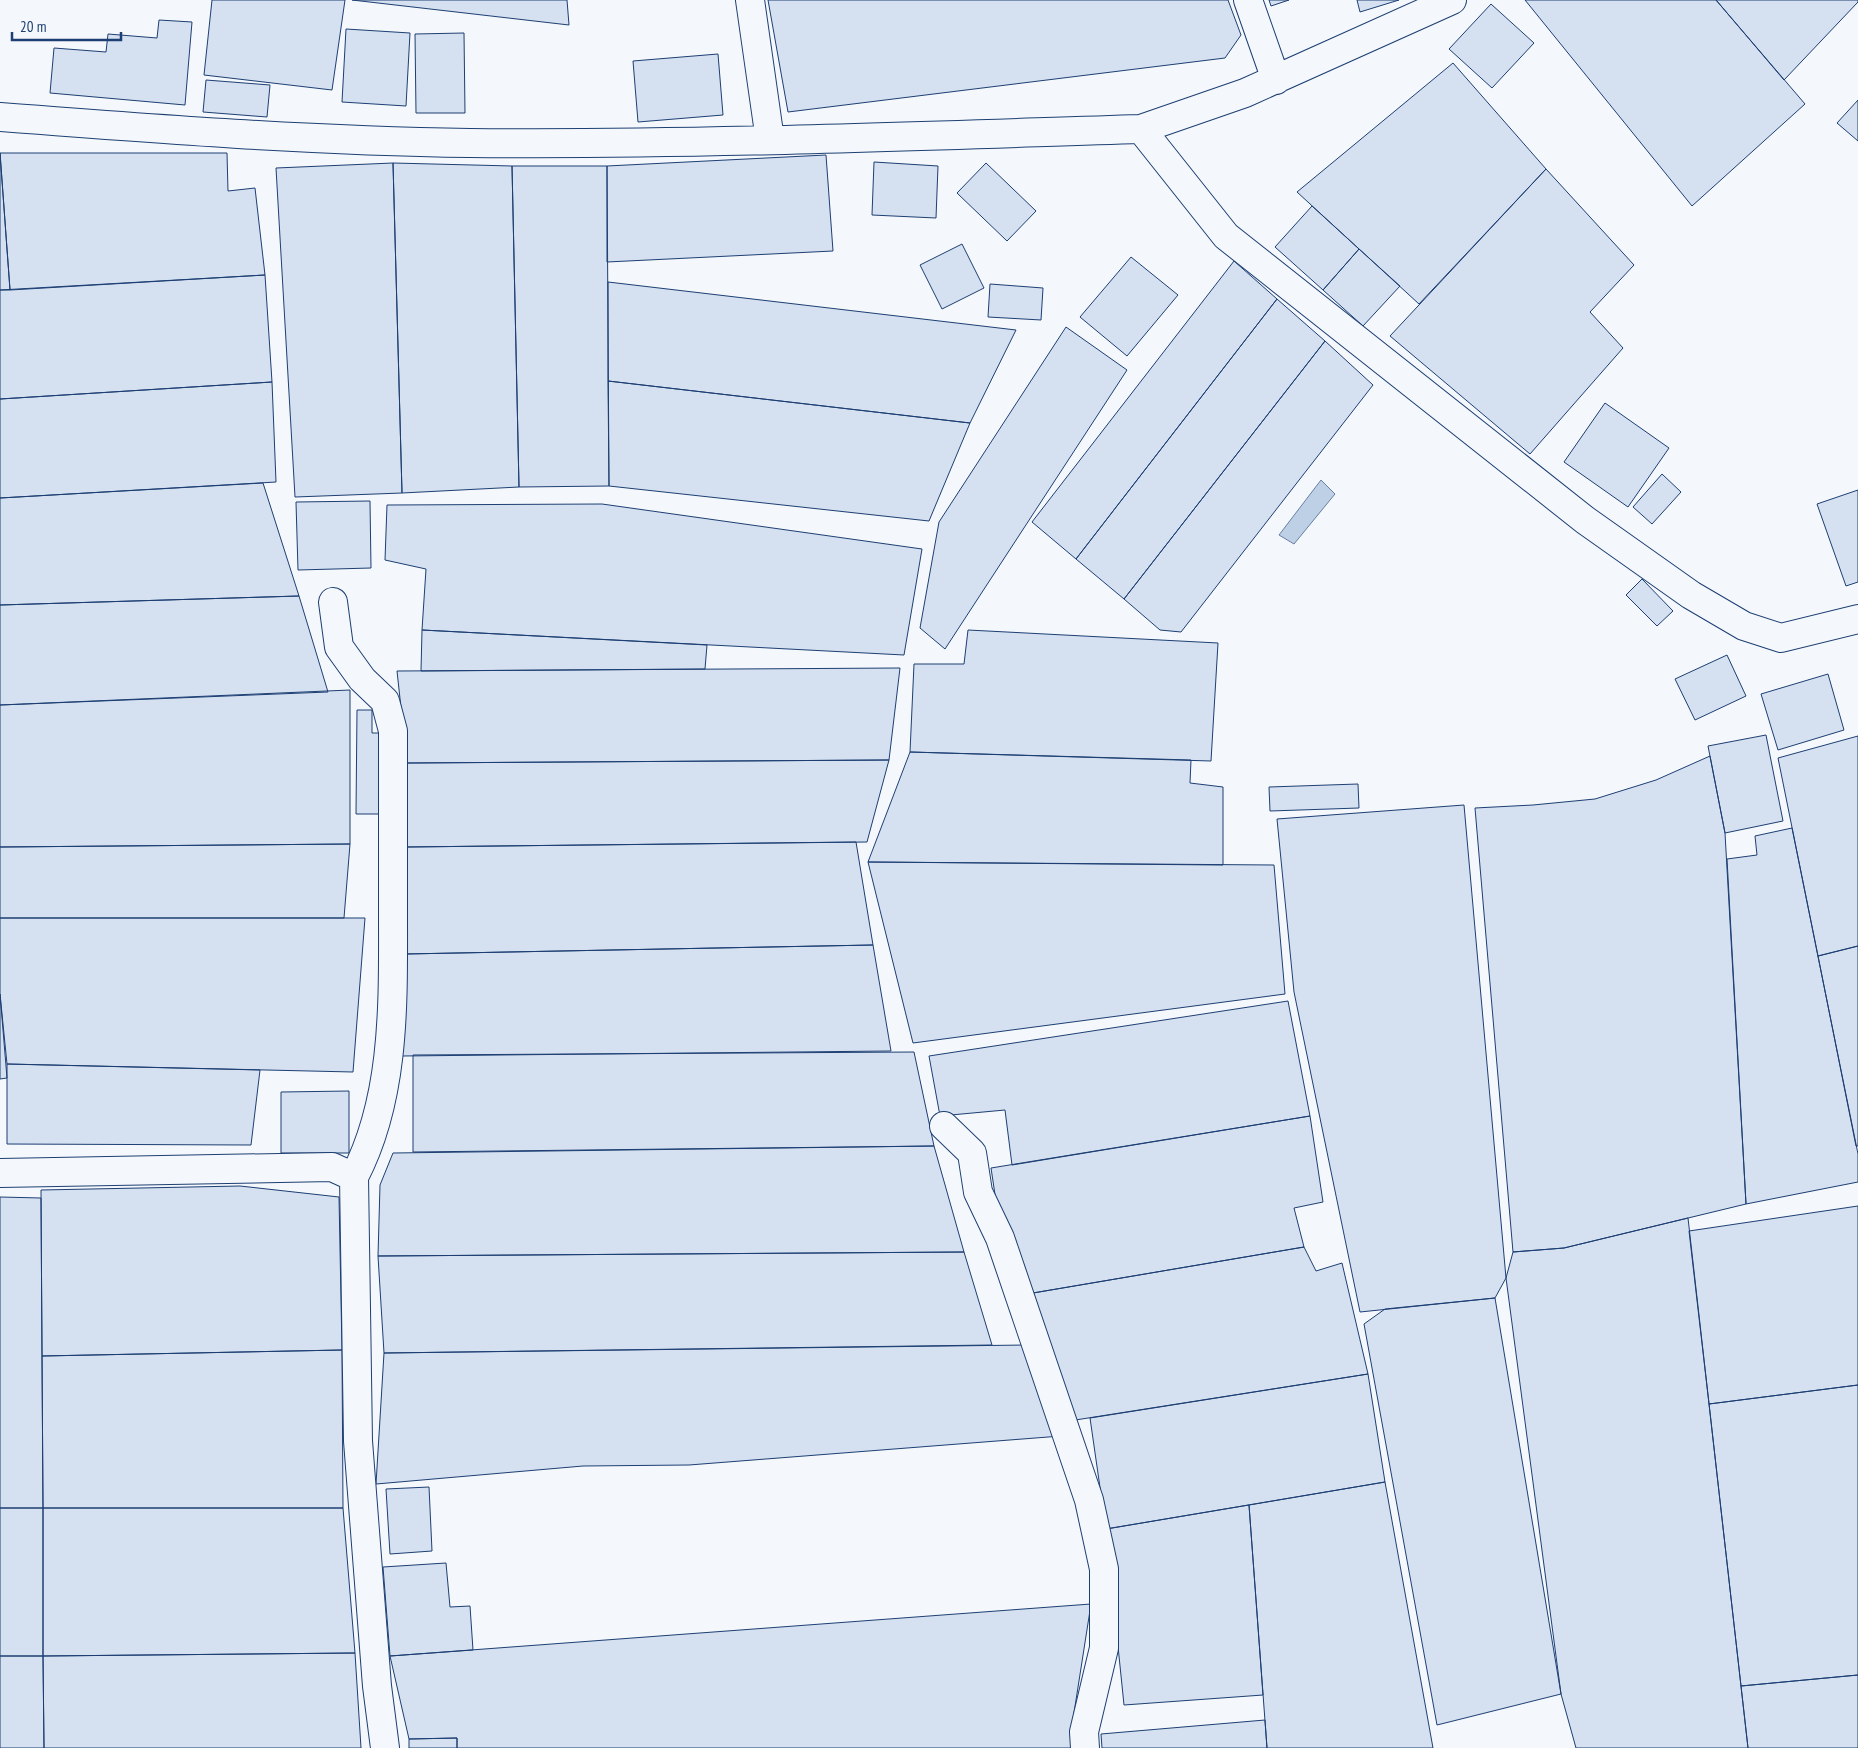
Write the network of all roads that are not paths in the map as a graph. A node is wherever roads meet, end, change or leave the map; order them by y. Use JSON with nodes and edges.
{"nodes":[{"id":1,"x":750,"y":0,"type":"edge"},
{"id":2,"x":1248,"y":0,"type":"edge"},
{"id":3,"x":1452,"y":0,"type":"edge"},
{"id":4,"x":1276,"y":80,"type":"junction"},
{"id":5,"x":0,"y":117,"type":"edge"},
{"id":6,"x":1141,"y":129,"type":"junction"},
{"id":7,"x":770,"y":140,"type":"junction"},
{"id":8,"x":333,"y":602,"type":"dead end"},
{"id":9,"x":1858,"y":619,"type":"edge"},
{"id":10,"x":944,"y":1126,"type":"dead end"},
{"id":11,"x":0,"y":1173,"type":"edge"},
{"id":12,"x":354,"y":1177,"type":"junction"},
{"id":13,"x":385,"y":1748,"type":"edge"},
{"id":14,"x":1085,"y":1748,"type":"edge"}],
"edges":[{"from":1,"to":7,"type":"street"},
{"from":2,"to":4,"type":"street"},
{"from":3,"to":4,"type":"street"},
{"from":4,"to":6,"type":"street"},
{"from":5,"to":7,"type":"street"},
{"from":6,"to":7,"type":"street"},
{"from":6,"to":9,"type":"street"},
{"from":8,"to":12,"type":"street"},
{"from":10,"to":14,"type":"street"},
{"from":11,"to":12,"type":"street"},
{"from":12,"to":13,"type":"street"}]}
